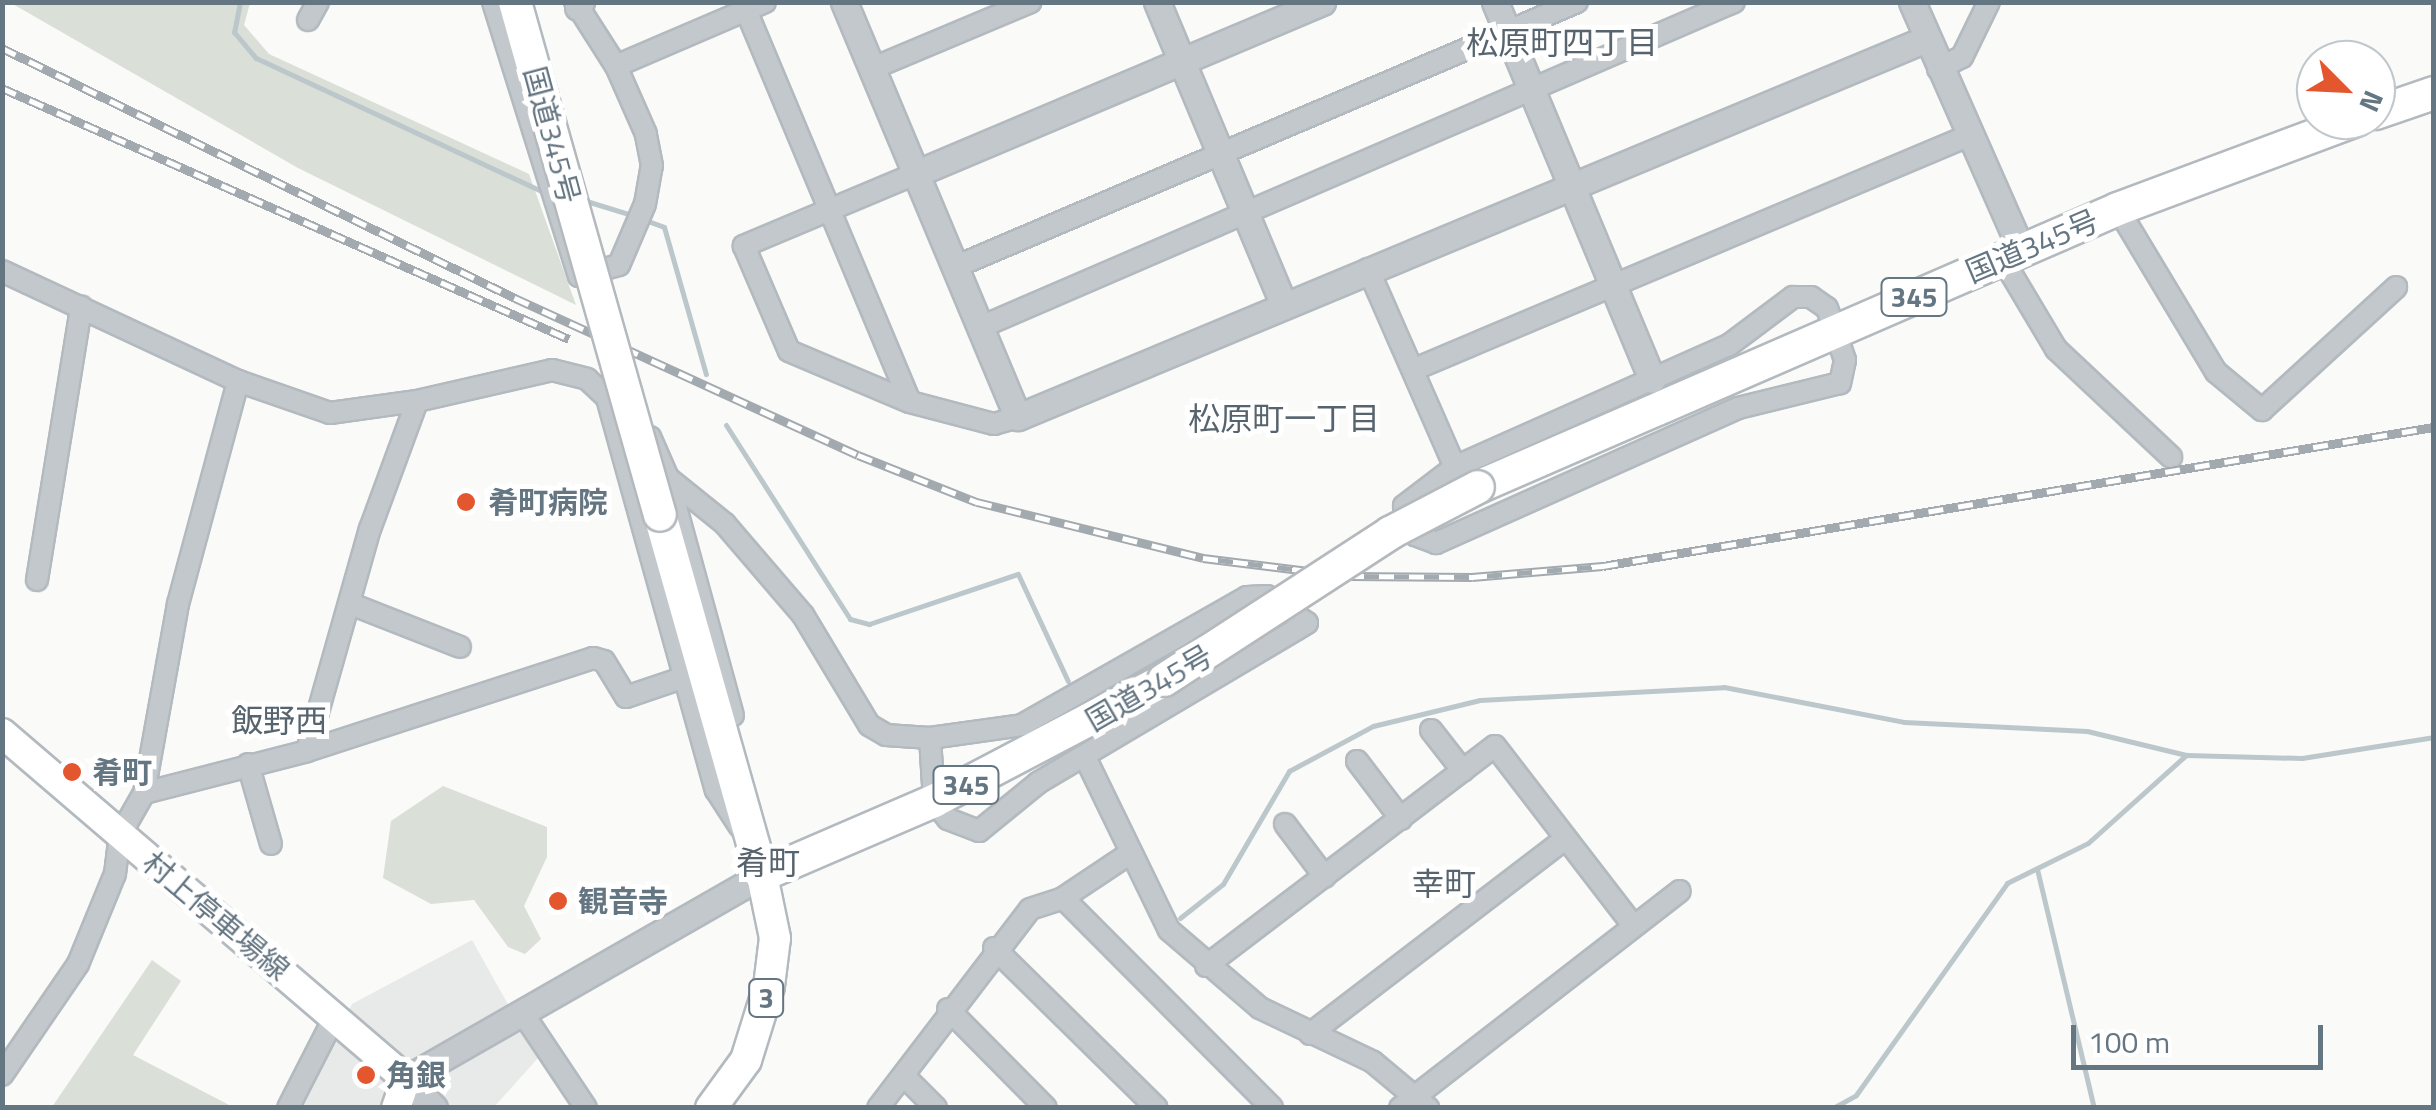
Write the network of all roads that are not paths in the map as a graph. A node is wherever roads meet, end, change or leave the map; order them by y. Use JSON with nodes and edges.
{"nodes":[{"id":1,"x":493,"y":2,"type":"edge"},
{"id":2,"x":516,"y":2,"type":"edge"},
{"id":3,"x":844,"y":2,"type":"edge"},
{"id":4,"x":1030,"y":2,"type":"edge"},
{"id":5,"x":1157,"y":2,"type":"edge"},
{"id":6,"x":1322,"y":2,"type":"edge"},
{"id":7,"x":1495,"y":2,"type":"edge"},
{"id":8,"x":1577,"y":2,"type":"edge"},
{"id":9,"x":1734,"y":2,"type":"edge"},
{"id":10,"x":1912,"y":2,"type":"edge"},
{"id":11,"x":1989,"y":2,"type":"edge"},
{"id":12,"x":578,"y":4,"type":"edge"},
{"id":13,"x":756,"y":6,"type":"edge"},
{"id":14,"x":1507,"y":32,"type":"junction"},
{"id":15,"x":1926,"y":39,"type":"junction"},
{"id":16,"x":1182,"y":62,"type":"junction"},
{"id":17,"x":616,"y":66,"type":"junction"},
{"id":18,"x":870,"y":69,"type":"junction"},
{"id":19,"x":1938,"y":69,"type":"junction"},
{"id":20,"x":1531,"y":90,"type":"junction"},
{"id":21,"x":2434,"y":93,"type":"edge"},
{"id":22,"x":2396,"y":106,"type":"edge"},
{"id":23,"x":1968,"y":136,"type":"junction"},
{"id":24,"x":2303,"y":140,"type":"edge"},
{"id":25,"x":1220,"y":154,"type":"junction"},
{"id":26,"x":915,"y":174,"type":"junction"},
{"id":27,"x":1572,"y":186,"type":"junction"},
{"id":28,"x":830,"y":210,"type":"junction"},
{"id":29,"x":2118,"y":210,"type":"junction"},
{"id":30,"x":1245,"y":213,"type":"junction"},
{"id":31,"x":2012,"y":256,"type":"junction"},
{"id":32,"x":955,"y":267,"type":"junction"},
{"id":33,"x":1368,"y":268,"type":"junction"},
{"id":34,"x":2,"y":270,"type":"edge"},
{"id":35,"x":1611,"y":282,"type":"junction"},
{"id":36,"x":2396,"y":287,"type":"dead end"},
{"id":37,"x":1283,"y":303,"type":"junction"},
{"id":38,"x":81,"y":307,"type":"junction"},
{"id":39,"x":981,"y":327,"type":"junction"},
{"id":40,"x":1836,"y":329,"type":"junction"},
{"id":41,"x":1414,"y":369,"type":"junction"},
{"id":42,"x":1652,"y":380,"type":"junction"},
{"id":43,"x":238,"y":381,"type":"junction"},
{"id":44,"x":606,"y":396,"type":"junction"},
{"id":45,"x":417,"y":401,"type":"junction"},
{"id":46,"x":910,"y":402,"type":"junction"},
{"id":47,"x":1018,"y":417,"type":"junction"},
{"id":48,"x":2171,"y":457,"type":"dead end"},
{"id":49,"x":1466,"y":477,"type":"junction"},
{"id":50,"x":668,"y":478,"type":"junction"},
{"id":51,"x":37,"y":580,"type":"dead end"},
{"id":52,"x":351,"y":604,"type":"junction"},
{"id":53,"x":460,"y":646,"type":"dead end"},
{"id":54,"x":684,"y":677,"type":"junction"},
{"id":55,"x":1431,"y":730,"type":"dead end"},
{"id":56,"x":2,"y":733,"type":"edge"},
{"id":57,"x":930,"y":738,"type":"junction"},
{"id":58,"x":307,"y":751,"type":"junction"},
{"id":59,"x":1085,"y":757,"type":"junction"},
{"id":60,"x":1357,"y":761,"type":"dead end"},
{"id":61,"x":248,"y":764,"type":"junction"},
{"id":62,"x":1463,"y":770,"type":"junction"},
{"id":63,"x":144,"y":793,"type":"junction"},
{"id":64,"x":934,"y":801,"type":"junction"},
{"id":65,"x":1401,"y":819,"type":"junction"},
{"id":66,"x":1285,"y":824,"type":"dead end"},
{"id":67,"x":120,"y":835,"type":"junction"},
{"id":68,"x":1566,"y":838,"type":"junction"},
{"id":69,"x":271,"y":844,"type":"dead end"},
{"id":70,"x":1129,"y":854,"type":"junction"},
{"id":71,"x":756,"y":860,"type":"junction"},
{"id":72,"x":1325,"y":877,"type":"junction"},
{"id":73,"x":1680,"y":891,"type":"dead end"},
{"id":74,"x":1062,"y":898,"type":"junction"},
{"id":75,"x":1633,"y":925,"type":"junction"},
{"id":76,"x":994,"y":948,"type":"junction"},
{"id":77,"x":1206,"y":966,"type":"junction"},
{"id":78,"x":948,"y":1009,"type":"junction"},
{"id":79,"x":522,"y":1012,"type":"junction"},
{"id":80,"x":335,"y":1016,"type":"junction"},
{"id":81,"x":1310,"y":1034,"type":"junction"},
{"id":82,"x":2,"y":1075,"type":"edge"},
{"id":83,"x":905,"y":1077,"type":"junction"},
{"id":84,"x":406,"y":1080,"type":"junction"},
{"id":85,"x":1423,"y":1101,"type":"edge"},
{"id":86,"x":288,"y":1108,"type":"edge"},
{"id":87,"x":396,"y":1108,"type":"edge"},
{"id":88,"x":434,"y":1108,"type":"edge"},
{"id":89,"x":586,"y":1108,"type":"edge"},
{"id":90,"x":711,"y":1108,"type":"edge"},
{"id":91,"x":878,"y":1108,"type":"edge"},
{"id":92,"x":936,"y":1108,"type":"edge"},
{"id":93,"x":1046,"y":1108,"type":"edge"},
{"id":94,"x":1157,"y":1108,"type":"edge"},
{"id":95,"x":1272,"y":1108,"type":"edge"},
{"id":96,"x":1400,"y":1108,"type":"edge"}],
"edges":[{"from":1,"to":17,"type":"street"},
{"from":2,"to":71,"type":"highway","name":"国道345号","bridge":true},
{"from":3,"to":18,"type":"street"},
{"from":4,"to":18,"type":"street"},
{"from":5,"to":16,"type":"street"},
{"from":6,"to":16,"type":"street"},
{"from":7,"to":14,"type":"street"},
{"from":8,"to":14,"type":"street"},
{"from":9,"to":20,"type":"street"},
{"from":10,"to":15,"type":"street"},
{"from":11,"to":19,"type":"street"},
{"from":12,"to":17,"type":"street"},
{"from":13,"to":17,"type":"street"},
{"from":13,"to":28,"type":"street"},
{"from":14,"to":20,"type":"street"},
{"from":14,"to":25,"type":"street"},
{"from":15,"to":19,"type":"street"},
{"from":15,"to":27,"type":"street"},
{"from":16,"to":25,"type":"street"},
{"from":16,"to":26,"type":"street"},
{"from":18,"to":26,"type":"street"},
{"from":19,"to":23,"type":"street"},
{"from":20,"to":27,"type":"street"},
{"from":20,"to":30,"type":"street"},
{"from":21,"to":22,"type":"highway"},
{"from":23,"to":31,"type":"street"},
{"from":23,"to":35,"type":"street"},
{"from":24,"to":29,"type":"highway","name":"国道345号","number":"345"},
{"from":25,"to":30,"type":"street"},
{"from":25,"to":32,"type":"street"},
{"from":26,"to":28,"type":"street"},
{"from":26,"to":32,"type":"street"},
{"from":27,"to":33,"type":"street"},
{"from":27,"to":35,"type":"street"},
{"from":28,"to":46,"type":"street"},
{"from":28,"to":46,"type":"street"},
{"from":29,"to":31,"type":"highway","name":"国道345号","number":"345"},
{"from":29,"to":36,"type":"street"},
{"from":30,"to":37,"type":"street"},
{"from":30,"to":39,"type":"street"},
{"from":31,"to":40,"type":"highway","name":"国道345号","number":"345"},
{"from":31,"to":48,"type":"street"},
{"from":32,"to":39,"type":"street"},
{"from":33,"to":37,"type":"street"},
{"from":33,"to":41,"type":"street"},
{"from":34,"to":38,"type":"street"},
{"from":35,"to":41,"type":"street"},
{"from":35,"to":42,"type":"street"},
{"from":37,"to":47,"type":"street"},
{"from":38,"to":43,"type":"street"},
{"from":38,"to":51,"type":"street"},
{"from":39,"to":47,"type":"street"},
{"from":40,"to":42,"type":"street"},
{"from":40,"to":49,"type":"highway","name":"国道345号","number":"345"},
{"from":40,"to":49,"type":"street"},
{"from":41,"to":49,"type":"street"},
{"from":42,"to":49,"type":"street"},
{"from":43,"to":45,"type":"street"},
{"from":43,"to":63,"type":"street"},
{"from":44,"to":45,"type":"street"},
{"from":44,"to":50,"type":"street"},
{"from":44,"to":54,"type":"street"},
{"from":45,"to":52,"type":"street"},
{"from":46,"to":47,"type":"street"},
{"from":49,"to":64,"type":"highway","name":"国道345号","number":"345","bridge":true},
{"from":50,"to":57,"type":"street"},
{"from":50,"to":71,"type":"street"},
{"from":52,"to":53,"type":"street"},
{"from":52,"to":58,"type":"street"},
{"from":54,"to":58,"type":"street"},
{"from":54,"to":71,"type":"street"},
{"from":55,"to":62,"type":"street"},
{"from":56,"to":67,"type":"main road","name":"村上停車場線"},
{"from":57,"to":59,"type":"street"},
{"from":57,"to":64,"type":"street"},
{"from":58,"to":61,"type":"street"},
{"from":59,"to":64,"type":"street"},
{"from":59,"to":70,"type":"street"},
{"from":60,"to":65,"type":"street"},
{"from":61,"to":63,"type":"street"},
{"from":61,"to":69,"type":"street"},
{"from":62,"to":65,"type":"street"},
{"from":62,"to":68,"type":"street"},
{"from":63,"to":67,"type":"street"},
{"from":64,"to":71,"type":"highway","name":"国道345号","number":"345"},
{"from":65,"to":72,"type":"street"},
{"from":66,"to":72,"type":"street"},
{"from":67,"to":80,"type":"main road","name":"村上停車場線"},
{"from":67,"to":82,"type":"street"},
{"from":68,"to":75,"type":"street"},
{"from":68,"to":81,"type":"street"},
{"from":70,"to":74,"type":"street"},
{"from":70,"to":77,"type":"street"},
{"from":71,"to":79,"type":"street"},
{"from":71,"to":90,"type":"main road","number":"3"},
{"from":72,"to":77,"type":"street"},
{"from":73,"to":75,"type":"street"},
{"from":74,"to":76,"type":"street"},
{"from":74,"to":95,"type":"street"},
{"from":75,"to":85,"type":"street"},
{"from":76,"to":78,"type":"street"},
{"from":76,"to":94,"type":"street"},
{"from":77,"to":81,"type":"street"},
{"from":78,"to":83,"type":"street"},
{"from":78,"to":93,"type":"street"},
{"from":79,"to":84,"type":"street"},
{"from":79,"to":89,"type":"street"},
{"from":80,"to":84,"type":"main road","name":"村上停車場線"},
{"from":80,"to":86,"type":"street"},
{"from":81,"to":85,"type":"street"},
{"from":83,"to":91,"type":"street"},
{"from":83,"to":92,"type":"street"},
{"from":84,"to":87,"type":"main road"},
{"from":84,"to":88,"type":"street"},
{"from":85,"to":96,"type":"street"}]}
